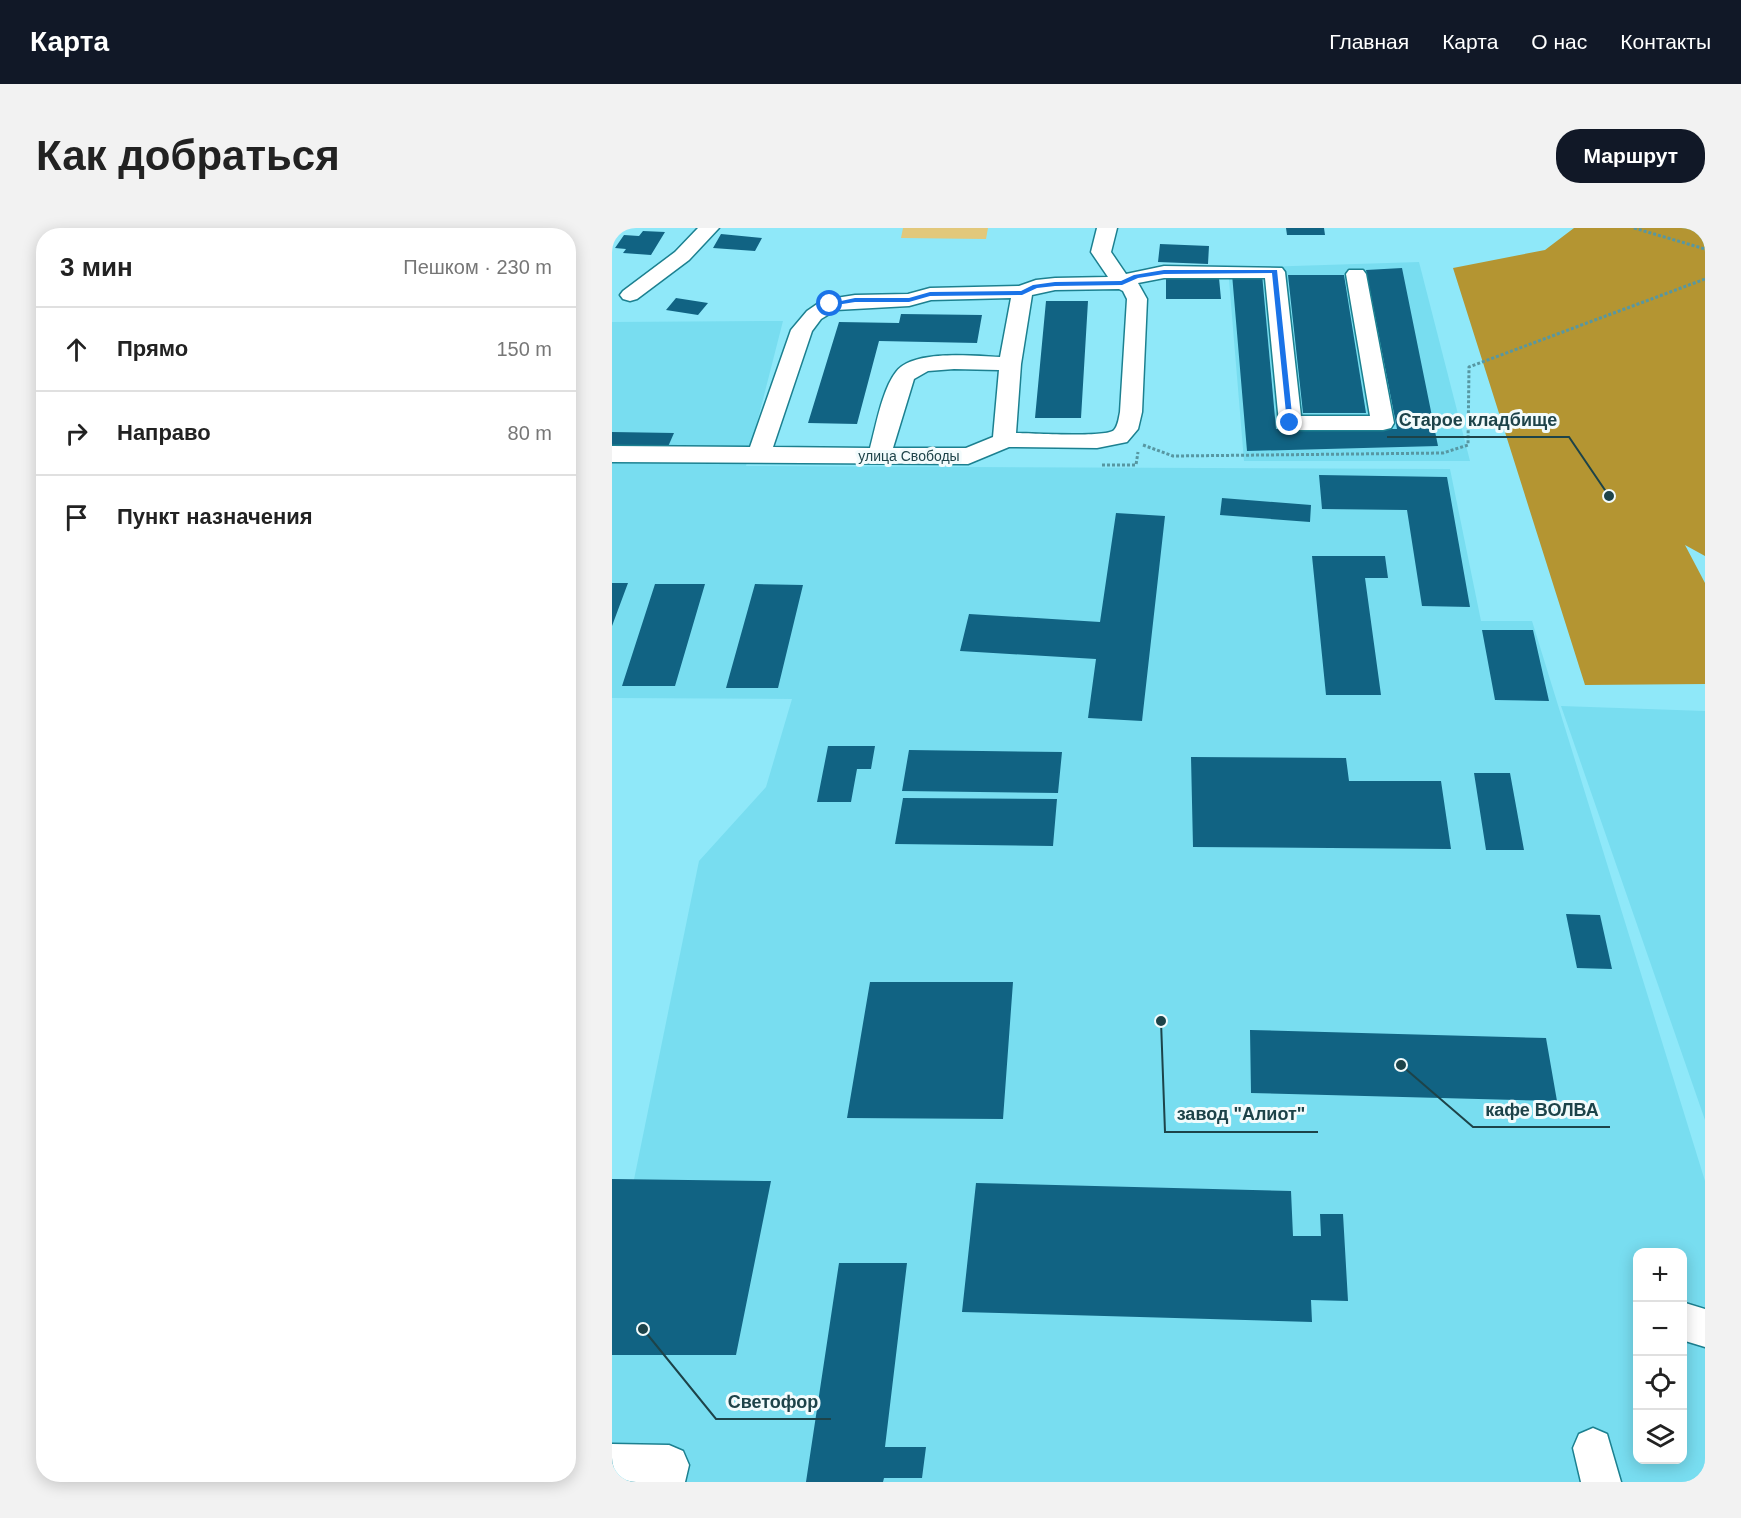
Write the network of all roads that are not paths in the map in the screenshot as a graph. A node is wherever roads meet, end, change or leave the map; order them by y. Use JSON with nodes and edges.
{"nodes":[{"id":1,"x":709,"y":228,"type":"edge"},
{"id":2,"x":1107,"y":228,"type":"edge"},
{"id":3,"x":1356,"y":274,"type":"dead end"},
{"id":4,"x":1122,"y":283,"type":"junction"},
{"id":5,"x":1022,"y":292,"type":"junction"},
{"id":6,"x":630,"y":295,"type":"dead end"},
{"id":7,"x":1010,"y":364,"type":"junction"},
{"id":8,"x":1004,"y":440,"type":"junction"},
{"id":9,"x":612,"y":454,"type":"edge"},
{"id":10,"x":759,"y":455,"type":"junction"},
{"id":11,"x":879,"y":455,"type":"junction"},
{"id":12,"x":1687,"y":1322,"type":"edge"},
{"id":13,"x":1705,"y":1328,"type":"edge"},
{"id":14,"x":612,"y":1464,"type":"edge"},
{"id":15,"x":665,"y":1482,"type":"edge"}],
"edges":[{"from":1,"to":6,"type":"street"},
{"from":2,"to":4,"type":"street"},
{"from":3,"to":4,"type":"street"},
{"from":4,"to":5,"type":"street"},
{"from":4,"to":8,"type":"street","name":"улица Свободы"},
{"from":5,"to":7,"type":"street"},
{"from":5,"to":10,"type":"street"},
{"from":7,"to":8,"type":"street"},
{"from":7,"to":11,"type":"street"},
{"from":8,"to":11,"type":"street","name":"улица Свободы"},
{"from":9,"to":10,"type":"street","name":"улица Свободы"},
{"from":10,"to":11,"type":"street","name":"улица Свободы"},
{"from":12,"to":13,"type":"street"},
{"from":14,"to":15,"type":"street"}]}
